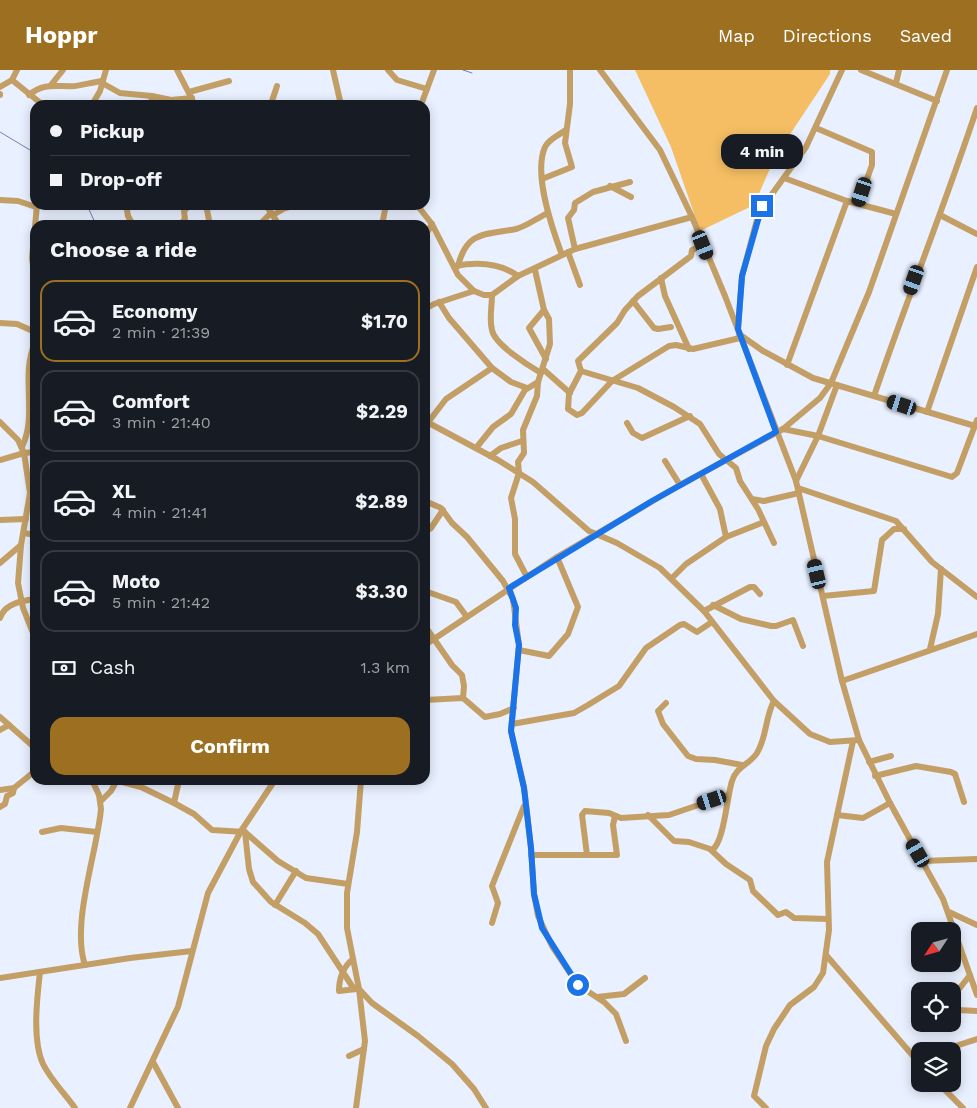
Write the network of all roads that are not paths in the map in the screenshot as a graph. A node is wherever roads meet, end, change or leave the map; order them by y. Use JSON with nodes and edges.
{"nodes":[{"id":1,"x":17,"y":70,"type":"edge"},
{"id":2,"x":63,"y":70,"type":"edge"},
{"id":3,"x":106,"y":70,"type":"edge"},
{"id":4,"x":177,"y":70,"type":"edge"},
{"id":5,"x":333,"y":70,"type":"edge"},
{"id":6,"x":388,"y":70,"type":"edge"},
{"id":7,"x":434,"y":70,"type":"edge"},
{"id":8,"x":570,"y":70,"type":"edge"},
{"id":9,"x":600,"y":70,"type":"edge"},
{"id":10,"x":842,"y":70,"type":"edge"},
{"id":11,"x":861,"y":70,"type":"edge"},
{"id":12,"x":899,"y":70,"type":"edge"},
{"id":13,"x":947,"y":70,"type":"edge"},
{"id":14,"x":12,"y":80,"type":"junction"},
{"id":15,"x":228,"y":81,"type":"dead end"},
{"id":16,"x":102,"y":82,"type":"junction"},
{"id":17,"x":896,"y":82,"type":"junction"},
{"id":18,"x":51,"y":85,"type":"junction"},
{"id":19,"x":277,"y":86,"type":"dead end"},
{"id":20,"x":0,"y":87,"type":"edge"},
{"id":21,"x":427,"y":89,"type":"junction"},
{"id":22,"x":29,"y":95,"type":"junction"},
{"id":23,"x":190,"y":95,"type":"junction"},
{"id":24,"x":152,"y":96,"type":"junction"},
{"id":25,"x":36,"y":100,"type":"edge"},
{"id":26,"x":94,"y":100,"type":"edge"},
{"id":27,"x":151,"y":100,"type":"edge"},
{"id":28,"x":192,"y":100,"type":"edge"},
{"id":29,"x":272,"y":100,"type":"edge"},
{"id":30,"x":340,"y":100,"type":"edge"},
{"id":31,"x":423,"y":100,"type":"edge"},
{"id":32,"x":938,"y":101,"type":"junction"},
{"id":33,"x":977,"y":108,"type":"edge"},
{"id":34,"x":816,"y":128,"type":"junction"},
{"id":35,"x":566,"y":130,"type":"junction"},
{"id":36,"x":784,"y":178,"type":"junction"},
{"id":37,"x":542,"y":180,"type":"junction"},
{"id":38,"x":630,"y":182,"type":"dead end"},
{"id":39,"x":610,"y":186,"type":"junction"},
{"id":40,"x":631,"y":196,"type":"dead end"},
{"id":41,"x":0,"y":200,"type":"edge"},
{"id":42,"x":847,"y":201,"type":"junction"},
{"id":43,"x":30,"y":204,"type":"edge"},
{"id":44,"x":858,"y":204,"type":"junction"},
{"id":45,"x":269,"y":210,"type":"edge"},
{"id":46,"x":281,"y":210,"type":"edge"},
{"id":47,"x":421,"y":210,"type":"edge"},
{"id":48,"x":548,"y":212,"type":"junction"},
{"id":49,"x":272,"y":214,"type":"junction"},
{"id":50,"x":896,"y":214,"type":"junction"},
{"id":51,"x":940,"y":215,"type":"junction"},
{"id":52,"x":692,"y":217,"type":"junction"},
{"id":53,"x":265,"y":220,"type":"edge"},
{"id":54,"x":276,"y":220,"type":"edge"},
{"id":55,"x":429,"y":220,"type":"edge"},
{"id":56,"x":430,"y":221,"type":"edge"},
{"id":57,"x":432,"y":224,"type":"junction"},
{"id":58,"x":430,"y":227,"type":"edge"},
{"id":59,"x":977,"y":234,"type":"edge"},
{"id":60,"x":703,"y":245,"type":"junction"},
{"id":61,"x":575,"y":249,"type":"junction"},
{"id":62,"x":565,"y":254,"type":"junction"},
{"id":63,"x":456,"y":266,"type":"junction"},
{"id":64,"x":977,"y":267,"type":"edge"},
{"id":65,"x":534,"y":270,"type":"junction"},
{"id":66,"x":518,"y":276,"type":"junction"},
{"id":67,"x":661,"y":278,"type":"junction"},
{"id":68,"x":580,"y":285,"type":"dead end"},
{"id":69,"x":474,"y":291,"type":"junction"},
{"id":70,"x":492,"y":295,"type":"junction"},
{"id":71,"x":633,"y":300,"type":"junction"},
{"id":72,"x":439,"y":302,"type":"junction"},
{"id":73,"x":430,"y":307,"type":"edge"},
{"id":74,"x":544,"y":310,"type":"junction"},
{"id":75,"x":0,"y":323,"type":"edge"},
{"id":76,"x":671,"y":327,"type":"dead end"},
{"id":77,"x":30,"y":330,"type":"edge"},
{"id":78,"x":739,"y":334,"type":"junction"},
{"id":79,"x":689,"y":349,"type":"junction"},
{"id":80,"x":30,"y":358,"type":"edge"},
{"id":81,"x":546,"y":359,"type":"junction"},
{"id":82,"x":787,"y":365,"type":"junction"},
{"id":83,"x":492,"y":368,"type":"junction"},
{"id":84,"x":542,"y":371,"type":"junction"},
{"id":85,"x":581,"y":371,"type":"junction"},
{"id":86,"x":612,"y":381,"type":"junction"},
{"id":87,"x":538,"y":382,"type":"junction"},
{"id":88,"x":834,"y":384,"type":"junction"},
{"id":89,"x":527,"y":388,"type":"junction"},
{"id":90,"x":570,"y":393,"type":"junction"},
{"id":91,"x":874,"y":396,"type":"junction"},
{"id":92,"x":927,"y":412,"type":"junction"},
{"id":93,"x":690,"y":416,"type":"junction"},
{"id":94,"x":430,"y":418,"type":"edge"},
{"id":95,"x":0,"y":422,"type":"edge"},
{"id":96,"x":626,"y":423,"type":"dead end"},
{"id":97,"x":976,"y":423,"type":"edge"},
{"id":98,"x":430,"y":425,"type":"edge"},
{"id":99,"x":783,"y":429,"type":"junction"},
{"id":100,"x":776,"y":432,"type":"junction"},
{"id":101,"x":818,"y":436,"type":"junction"},
{"id":102,"x":522,"y":441,"type":"junction"},
{"id":103,"x":476,"y":448,"type":"junction"},
{"id":104,"x":23,"y":450,"type":"junction"},
{"id":105,"x":30,"y":451,"type":"edge"},
{"id":106,"x":490,"y":456,"type":"junction"},
{"id":107,"x":0,"y":460,"type":"edge"},
{"id":108,"x":726,"y":460,"type":"junction"},
{"id":109,"x":665,"y":461,"type":"dead end"},
{"id":110,"x":520,"y":473,"type":"junction"},
{"id":111,"x":701,"y":474,"type":"junction"},
{"id":112,"x":30,"y":479,"type":"edge"},
{"id":113,"x":680,"y":485,"type":"junction"},
{"id":114,"x":798,"y":487,"type":"junction"},
{"id":115,"x":30,"y":493,"type":"edge"},
{"id":116,"x":751,"y":499,"type":"junction"},
{"id":117,"x":430,"y":504,"type":"edge"},
{"id":118,"x":443,"y":510,"type":"junction"},
{"id":119,"x":26,"y":519,"type":"junction"},
{"id":120,"x":0,"y":520,"type":"edge"},
{"id":121,"x":764,"y":522,"type":"junction"},
{"id":122,"x":430,"y":529,"type":"edge"},
{"id":123,"x":904,"y":529,"type":"junction"},
{"id":124,"x":24,"y":533,"type":"junction"},
{"id":125,"x":30,"y":534,"type":"edge"},
{"id":126,"x":597,"y":534,"type":"junction"},
{"id":127,"x":726,"y":537,"type":"junction"},
{"id":128,"x":774,"y":543,"type":"dead end"},
{"id":129,"x":21,"y":545,"type":"junction"},
{"id":130,"x":558,"y":557,"type":"junction"},
{"id":131,"x":0,"y":563,"type":"edge"},
{"id":132,"x":941,"y":569,"type":"junction"},
{"id":133,"x":528,"y":576,"type":"junction"},
{"id":134,"x":672,"y":578,"type":"junction"},
{"id":135,"x":509,"y":588,"type":"junction"},
{"id":136,"x":430,"y":593,"type":"edge"},
{"id":137,"x":760,"y":594,"type":"dead end"},
{"id":138,"x":823,"y":596,"type":"junction"},
{"id":139,"x":977,"y":597,"type":"edge"},
{"id":140,"x":30,"y":600,"type":"edge"},
{"id":141,"x":21,"y":601,"type":"junction"},
{"id":142,"x":713,"y":606,"type":"junction"},
{"id":143,"x":704,"y":611,"type":"junction"},
{"id":144,"x":467,"y":617,"type":"junction"},
{"id":145,"x":0,"y":618,"type":"edge"},
{"id":146,"x":712,"y":622,"type":"junction"},
{"id":147,"x":30,"y":625,"type":"edge"},
{"id":148,"x":430,"y":632,"type":"edge"},
{"id":149,"x":977,"y":634,"type":"edge"},
{"id":150,"x":435,"y":639,"type":"junction"},
{"id":151,"x":430,"y":642,"type":"edge"},
{"id":152,"x":803,"y":646,"type":"dead end"},
{"id":153,"x":930,"y":649,"type":"junction"},
{"id":154,"x":519,"y":650,"type":"junction"},
{"id":155,"x":842,"y":681,"type":"junction"},
{"id":156,"x":463,"y":698,"type":"junction"},
{"id":157,"x":430,"y":700,"type":"edge"},
{"id":158,"x":774,"y":702,"type":"junction"},
{"id":159,"x":666,"y":703,"type":"dead end"},
{"id":160,"x":514,"y":708,"type":"junction"},
{"id":161,"x":0,"y":717,"type":"edge"},
{"id":162,"x":512,"y":724,"type":"junction"},
{"id":163,"x":9,"y":725,"type":"junction"},
{"id":164,"x":0,"y":730,"type":"edge"},
{"id":165,"x":856,"y":741,"type":"junction"},
{"id":166,"x":30,"y":744,"type":"edge"},
{"id":167,"x":891,"y":756,"type":"dead end"},
{"id":168,"x":869,"y":762,"type":"junction"},
{"id":169,"x":742,"y":765,"type":"junction"},
{"id":170,"x":30,"y":775,"type":"edge"},
{"id":171,"x":875,"y":776,"type":"junction"},
{"id":172,"x":94,"y":785,"type":"edge"},
{"id":173,"x":114,"y":785,"type":"edge"},
{"id":174,"x":134,"y":785,"type":"edge"},
{"id":175,"x":178,"y":785,"type":"edge"},
{"id":176,"x":272,"y":785,"type":"edge"},
{"id":177,"x":361,"y":785,"type":"edge"},
{"id":178,"x":14,"y":788,"type":"junction"},
{"id":179,"x":0,"y":790,"type":"edge"},
{"id":180,"x":728,"y":795,"type":"junction"},
{"id":181,"x":101,"y":801,"type":"junction"},
{"id":182,"x":964,"y":802,"type":"dead end"},
{"id":183,"x":174,"y":803,"type":"junction"},
{"id":184,"x":525,"y":804,"type":"junction"},
{"id":185,"x":890,"y":804,"type":"junction"},
{"id":186,"x":0,"y":807,"type":"edge"},
{"id":187,"x":648,"y":815,"type":"junction"},
{"id":188,"x":837,"y":815,"type":"junction"},
{"id":189,"x":615,"y":816,"type":"junction"},
{"id":190,"x":42,"y":832,"type":"dead end"},
{"id":191,"x":97,"y":832,"type":"junction"},
{"id":192,"x":243,"y":832,"type":"junction"},
{"id":193,"x":712,"y":850,"type":"junction"},
{"id":194,"x":532,"y":855,"type":"junction"},
{"id":195,"x":586,"y":855,"type":"junction"},
{"id":196,"x":977,"y":859,"type":"edge"},
{"id":197,"x":923,"y":862,"type":"junction"},
{"id":198,"x":296,"y":871,"type":"junction"},
{"id":199,"x":348,"y":884,"type":"junction"},
{"id":200,"x":275,"y":905,"type":"junction"},
{"id":201,"x":948,"y":912,"type":"junction"},
{"id":202,"x":828,"y":919,"type":"junction"},
{"id":203,"x":492,"y":923,"type":"dead end"},
{"id":204,"x":977,"y":925,"type":"edge"},
{"id":205,"x":192,"y":951,"type":"junction"},
{"id":206,"x":826,"y":955,"type":"junction"},
{"id":207,"x":353,"y":959,"type":"junction"},
{"id":208,"x":85,"y":965,"type":"junction"},
{"id":209,"x":40,"y":972,"type":"junction"},
{"id":210,"x":343,"y":972,"type":"junction"},
{"id":211,"x":970,"y":975,"type":"junction"},
{"id":212,"x":0,"y":978,"type":"edge"},
{"id":213,"x":644,"y":978,"type":"dead end"},
{"id":214,"x":961,"y":986,"type":"edge"},
{"id":215,"x":357,"y":989,"type":"junction"},
{"id":216,"x":977,"y":995,"type":"edge"},
{"id":217,"x":596,"y":997,"type":"junction"},
{"id":218,"x":961,"y":1010,"type":"edge"},
{"id":219,"x":977,"y":1011,"type":"edge"},
{"id":220,"x":977,"y":1039,"type":"edge"},
{"id":221,"x":626,"y":1041,"type":"dead end"},
{"id":222,"x":961,"y":1044,"type":"edge"},
{"id":223,"x":364,"y":1049,"type":"junction"},
{"id":224,"x":911,"y":1053,"type":"edge"},
{"id":225,"x":349,"y":1056,"type":"dead end"},
{"id":226,"x":153,"y":1062,"type":"junction"},
{"id":227,"x":947,"y":1092,"type":"edge"},
{"id":228,"x":75,"y":1108,"type":"edge"},
{"id":229,"x":130,"y":1108,"type":"edge"},
{"id":230,"x":178,"y":1108,"type":"edge"},
{"id":231,"x":356,"y":1108,"type":"edge"},
{"id":232,"x":486,"y":1108,"type":"edge"},
{"id":233,"x":766,"y":1108,"type":"edge"},
{"id":234,"x":963,"y":1108,"type":"edge"}],
"edges":[{"from":1,"to":14,"type":"street"},
{"from":2,"to":18,"type":"street"},
{"from":3,"to":16,"type":"street"},
{"from":4,"to":23,"type":"street"},
{"from":5,"to":30,"type":"street"},
{"from":6,"to":21,"type":"street"},
{"from":7,"to":21,"type":"street"},
{"from":8,"to":35,"type":"street"},
{"from":9,"to":52,"type":"street"},
{"from":10,"to":34,"type":"street"},
{"from":11,"to":17,"type":"street"},
{"from":12,"to":17,"type":"street"},
{"from":13,"to":32,"type":"street"},
{"from":14,"to":20,"type":"street"},
{"from":14,"to":22,"type":"street"},
{"from":15,"to":23,"type":"street"},
{"from":16,"to":18,"type":"street"},
{"from":16,"to":24,"type":"street"},
{"from":16,"to":26,"type":"street"},
{"from":17,"to":32,"type":"street"},
{"from":18,"to":22,"type":"street"},
{"from":19,"to":29,"type":"street"},
{"from":21,"to":31,"type":"street"},
{"from":22,"to":25,"type":"street"},
{"from":23,"to":24,"type":"street"},
{"from":23,"to":28,"type":"street"},
{"from":24,"to":27,"type":"street"},
{"from":32,"to":50,"type":"street"},
{"from":33,"to":51,"type":"street"},
{"from":34,"to":36,"type":"street"},
{"from":34,"to":44,"type":"street"},
{"from":35,"to":37,"type":"street"},
{"from":35,"to":37,"type":"street"},
{"from":36,"to":42,"type":"street"},
{"from":36,"to":78,"type":"street"},
{"from":37,"to":48,"type":"street"},
{"from":38,"to":39,"type":"street"},
{"from":39,"to":40,"type":"street"},
{"from":39,"to":61,"type":"street"},
{"from":41,"to":43,"type":"street"},
{"from":42,"to":44,"type":"street"},
{"from":42,"to":82,"type":"street"},
{"from":44,"to":50,"type":"street"},
{"from":45,"to":49,"type":"street"},
{"from":46,"to":49,"type":"street"},
{"from":47,"to":55,"type":"street"},
{"from":48,"to":62,"type":"street"},
{"from":48,"to":63,"type":"street"},
{"from":49,"to":53,"type":"street"},
{"from":49,"to":54,"type":"street"},
{"from":50,"to":88,"type":"street"},
{"from":51,"to":59,"type":"street"},
{"from":51,"to":91,"type":"street"},
{"from":52,"to":60,"type":"street"},
{"from":52,"to":61,"type":"street"},
{"from":56,"to":57,"type":"street"},
{"from":57,"to":58,"type":"street"},
{"from":57,"to":63,"type":"street"},
{"from":60,"to":67,"type":"street"},
{"from":60,"to":78,"type":"street"},
{"from":61,"to":62,"type":"street"},
{"from":62,"to":65,"type":"street"},
{"from":62,"to":68,"type":"street"},
{"from":63,"to":66,"type":"street"},
{"from":63,"to":69,"type":"street"},
{"from":64,"to":92,"type":"street"},
{"from":65,"to":66,"type":"street"},
{"from":65,"to":74,"type":"street"},
{"from":66,"to":70,"type":"street"},
{"from":67,"to":71,"type":"street"},
{"from":67,"to":79,"type":"street"},
{"from":69,"to":70,"type":"street"},
{"from":69,"to":72,"type":"street"},
{"from":70,"to":84,"type":"street"},
{"from":71,"to":76,"type":"street"},
{"from":71,"to":85,"type":"street"},
{"from":72,"to":73,"type":"street"},
{"from":72,"to":83,"type":"street"},
{"from":74,"to":81,"type":"street"},
{"from":74,"to":81,"type":"street"},
{"from":75,"to":77,"type":"street"},
{"from":78,"to":79,"type":"street"},
{"from":78,"to":82,"type":"street"},
{"from":78,"to":100,"type":"street"},
{"from":79,"to":86,"type":"street"},
{"from":80,"to":104,"type":"street"},
{"from":81,"to":84,"type":"street"},
{"from":82,"to":88,"type":"street"},
{"from":83,"to":89,"type":"street"},
{"from":83,"to":94,"type":"street"},
{"from":84,"to":87,"type":"street"},
{"from":84,"to":90,"type":"street"},
{"from":85,"to":86,"type":"street"},
{"from":85,"to":90,"type":"street"},
{"from":86,"to":90,"type":"street"},
{"from":86,"to":93,"type":"street"},
{"from":87,"to":89,"type":"street"},
{"from":87,"to":102,"type":"street"},
{"from":88,"to":91,"type":"street"},
{"from":88,"to":99,"type":"street"},
{"from":88,"to":101,"type":"street"},
{"from":89,"to":103,"type":"street"},
{"from":91,"to":92,"type":"street"},
{"from":92,"to":97,"type":"street"},
{"from":93,"to":96,"type":"street"},
{"from":93,"to":108,"type":"street"},
{"from":95,"to":104,"type":"street"},
{"from":97,"to":101,"type":"street"},
{"from":98,"to":103,"type":"street"},
{"from":99,"to":100,"type":"street"},
{"from":99,"to":101,"type":"street"},
{"from":100,"to":108,"type":"street"},
{"from":100,"to":114,"type":"street"},
{"from":101,"to":114,"type":"street"},
{"from":102,"to":106,"type":"street"},
{"from":102,"to":110,"type":"street"},
{"from":103,"to":106,"type":"street"},
{"from":104,"to":105,"type":"street"},
{"from":104,"to":107,"type":"street"},
{"from":104,"to":112,"type":"street"},
{"from":106,"to":110,"type":"street"},
{"from":108,"to":111,"type":"street"},
{"from":108,"to":116,"type":"street"},
{"from":109,"to":113,"type":"street"},
{"from":110,"to":126,"type":"street"},
{"from":110,"to":133,"type":"street"},
{"from":111,"to":113,"type":"street"},
{"from":111,"to":127,"type":"street"},
{"from":113,"to":126,"type":"street"},
{"from":114,"to":116,"type":"street"},
{"from":114,"to":123,"type":"street"},
{"from":114,"to":138,"type":"street"},
{"from":115,"to":119,"type":"street"},
{"from":116,"to":121,"type":"street"},
{"from":117,"to":118,"type":"street"},
{"from":118,"to":122,"type":"street"},
{"from":118,"to":135,"type":"street"},
{"from":119,"to":120,"type":"street"},
{"from":119,"to":124,"type":"street"},
{"from":121,"to":127,"type":"street"},
{"from":121,"to":128,"type":"street"},
{"from":123,"to":132,"type":"street"},
{"from":123,"to":138,"type":"street"},
{"from":124,"to":125,"type":"street"},
{"from":124,"to":129,"type":"street"},
{"from":126,"to":130,"type":"street"},
{"from":126,"to":134,"type":"street"},
{"from":127,"to":134,"type":"street"},
{"from":129,"to":131,"type":"street"},
{"from":129,"to":141,"type":"street"},
{"from":130,"to":133,"type":"street"},
{"from":130,"to":154,"type":"street"},
{"from":132,"to":139,"type":"street"},
{"from":132,"to":153,"type":"street"},
{"from":133,"to":135,"type":"street"},
{"from":134,"to":143,"type":"street"},
{"from":135,"to":144,"type":"street"},
{"from":135,"to":154,"type":"street"},
{"from":136,"to":144,"type":"street"},
{"from":137,"to":142,"type":"street"},
{"from":138,"to":155,"type":"street"},
{"from":140,"to":141,"type":"street"},
{"from":141,"to":145,"type":"street"},
{"from":141,"to":147,"type":"street"},
{"from":142,"to":143,"type":"street"},
{"from":142,"to":152,"type":"street"},
{"from":143,"to":146,"type":"street"},
{"from":144,"to":150,"type":"street"},
{"from":146,"to":158,"type":"street"},
{"from":146,"to":162,"type":"street"},
{"from":148,"to":150,"type":"street"},
{"from":149,"to":153,"type":"street"},
{"from":150,"to":151,"type":"street"},
{"from":150,"to":156,"type":"street"},
{"from":153,"to":155,"type":"street"},
{"from":154,"to":160,"type":"street"},
{"from":155,"to":165,"type":"street"},
{"from":156,"to":157,"type":"street"},
{"from":156,"to":160,"type":"street"},
{"from":158,"to":165,"type":"street"},
{"from":158,"to":169,"type":"street"},
{"from":159,"to":169,"type":"street"},
{"from":160,"to":162,"type":"street"},
{"from":161,"to":163,"type":"street"},
{"from":162,"to":184,"type":"street"},
{"from":163,"to":164,"type":"street"},
{"from":163,"to":166,"type":"street"},
{"from":165,"to":168,"type":"street"},
{"from":165,"to":188,"type":"street"},
{"from":167,"to":168,"type":"street"},
{"from":168,"to":171,"type":"street"},
{"from":169,"to":180,"type":"street"},
{"from":170,"to":178,"type":"street"},
{"from":171,"to":182,"type":"street"},
{"from":171,"to":185,"type":"street"},
{"from":172,"to":181,"type":"street"},
{"from":173,"to":181,"type":"street"},
{"from":174,"to":183,"type":"street"},
{"from":175,"to":183,"type":"street"},
{"from":176,"to":192,"type":"street"},
{"from":177,"to":199,"type":"street"},
{"from":178,"to":179,"type":"street"},
{"from":178,"to":186,"type":"street"},
{"from":180,"to":187,"type":"street"},
{"from":180,"to":193,"type":"street"},
{"from":181,"to":191,"type":"street"},
{"from":183,"to":192,"type":"street"},
{"from":184,"to":194,"type":"street"},
{"from":184,"to":203,"type":"street"},
{"from":185,"to":188,"type":"street"},
{"from":185,"to":197,"type":"street"},
{"from":187,"to":189,"type":"street"},
{"from":187,"to":193,"type":"street"},
{"from":188,"to":202,"type":"street"},
{"from":189,"to":195,"type":"street"},
{"from":189,"to":195,"type":"street"},
{"from":190,"to":191,"type":"street"},
{"from":191,"to":208,"type":"street"},
{"from":192,"to":198,"type":"street"},
{"from":192,"to":200,"type":"street"},
{"from":192,"to":205,"type":"street"},
{"from":193,"to":202,"type":"street"},
{"from":194,"to":195,"type":"street"},
{"from":194,"to":217,"type":"street"},
{"from":196,"to":197,"type":"street"},
{"from":197,"to":201,"type":"street"},
{"from":198,"to":199,"type":"street"},
{"from":198,"to":200,"type":"street"},
{"from":199,"to":207,"type":"street"},
{"from":200,"to":210,"type":"street"},
{"from":201,"to":204,"type":"street"},
{"from":201,"to":211,"type":"street"},
{"from":202,"to":206,"type":"street"},
{"from":205,"to":208,"type":"street"},
{"from":205,"to":226,"type":"street"},
{"from":206,"to":224,"type":"street"},
{"from":206,"to":233,"type":"street"},
{"from":207,"to":210,"type":"street"},
{"from":207,"to":215,"type":"street"},
{"from":208,"to":209,"type":"street"},
{"from":209,"to":212,"type":"street"},
{"from":209,"to":228,"type":"street"},
{"from":210,"to":215,"type":"street"},
{"from":210,"to":215,"type":"street"},
{"from":211,"to":214,"type":"street"},
{"from":211,"to":216,"type":"street"},
{"from":213,"to":217,"type":"street"},
{"from":215,"to":223,"type":"street"},
{"from":215,"to":232,"type":"street"},
{"from":217,"to":221,"type":"street"},
{"from":218,"to":219,"type":"street"},
{"from":220,"to":222,"type":"street"},
{"from":223,"to":225,"type":"street"},
{"from":223,"to":231,"type":"street"},
{"from":226,"to":229,"type":"street"},
{"from":226,"to":230,"type":"street"},
{"from":227,"to":234,"type":"street"}]}
